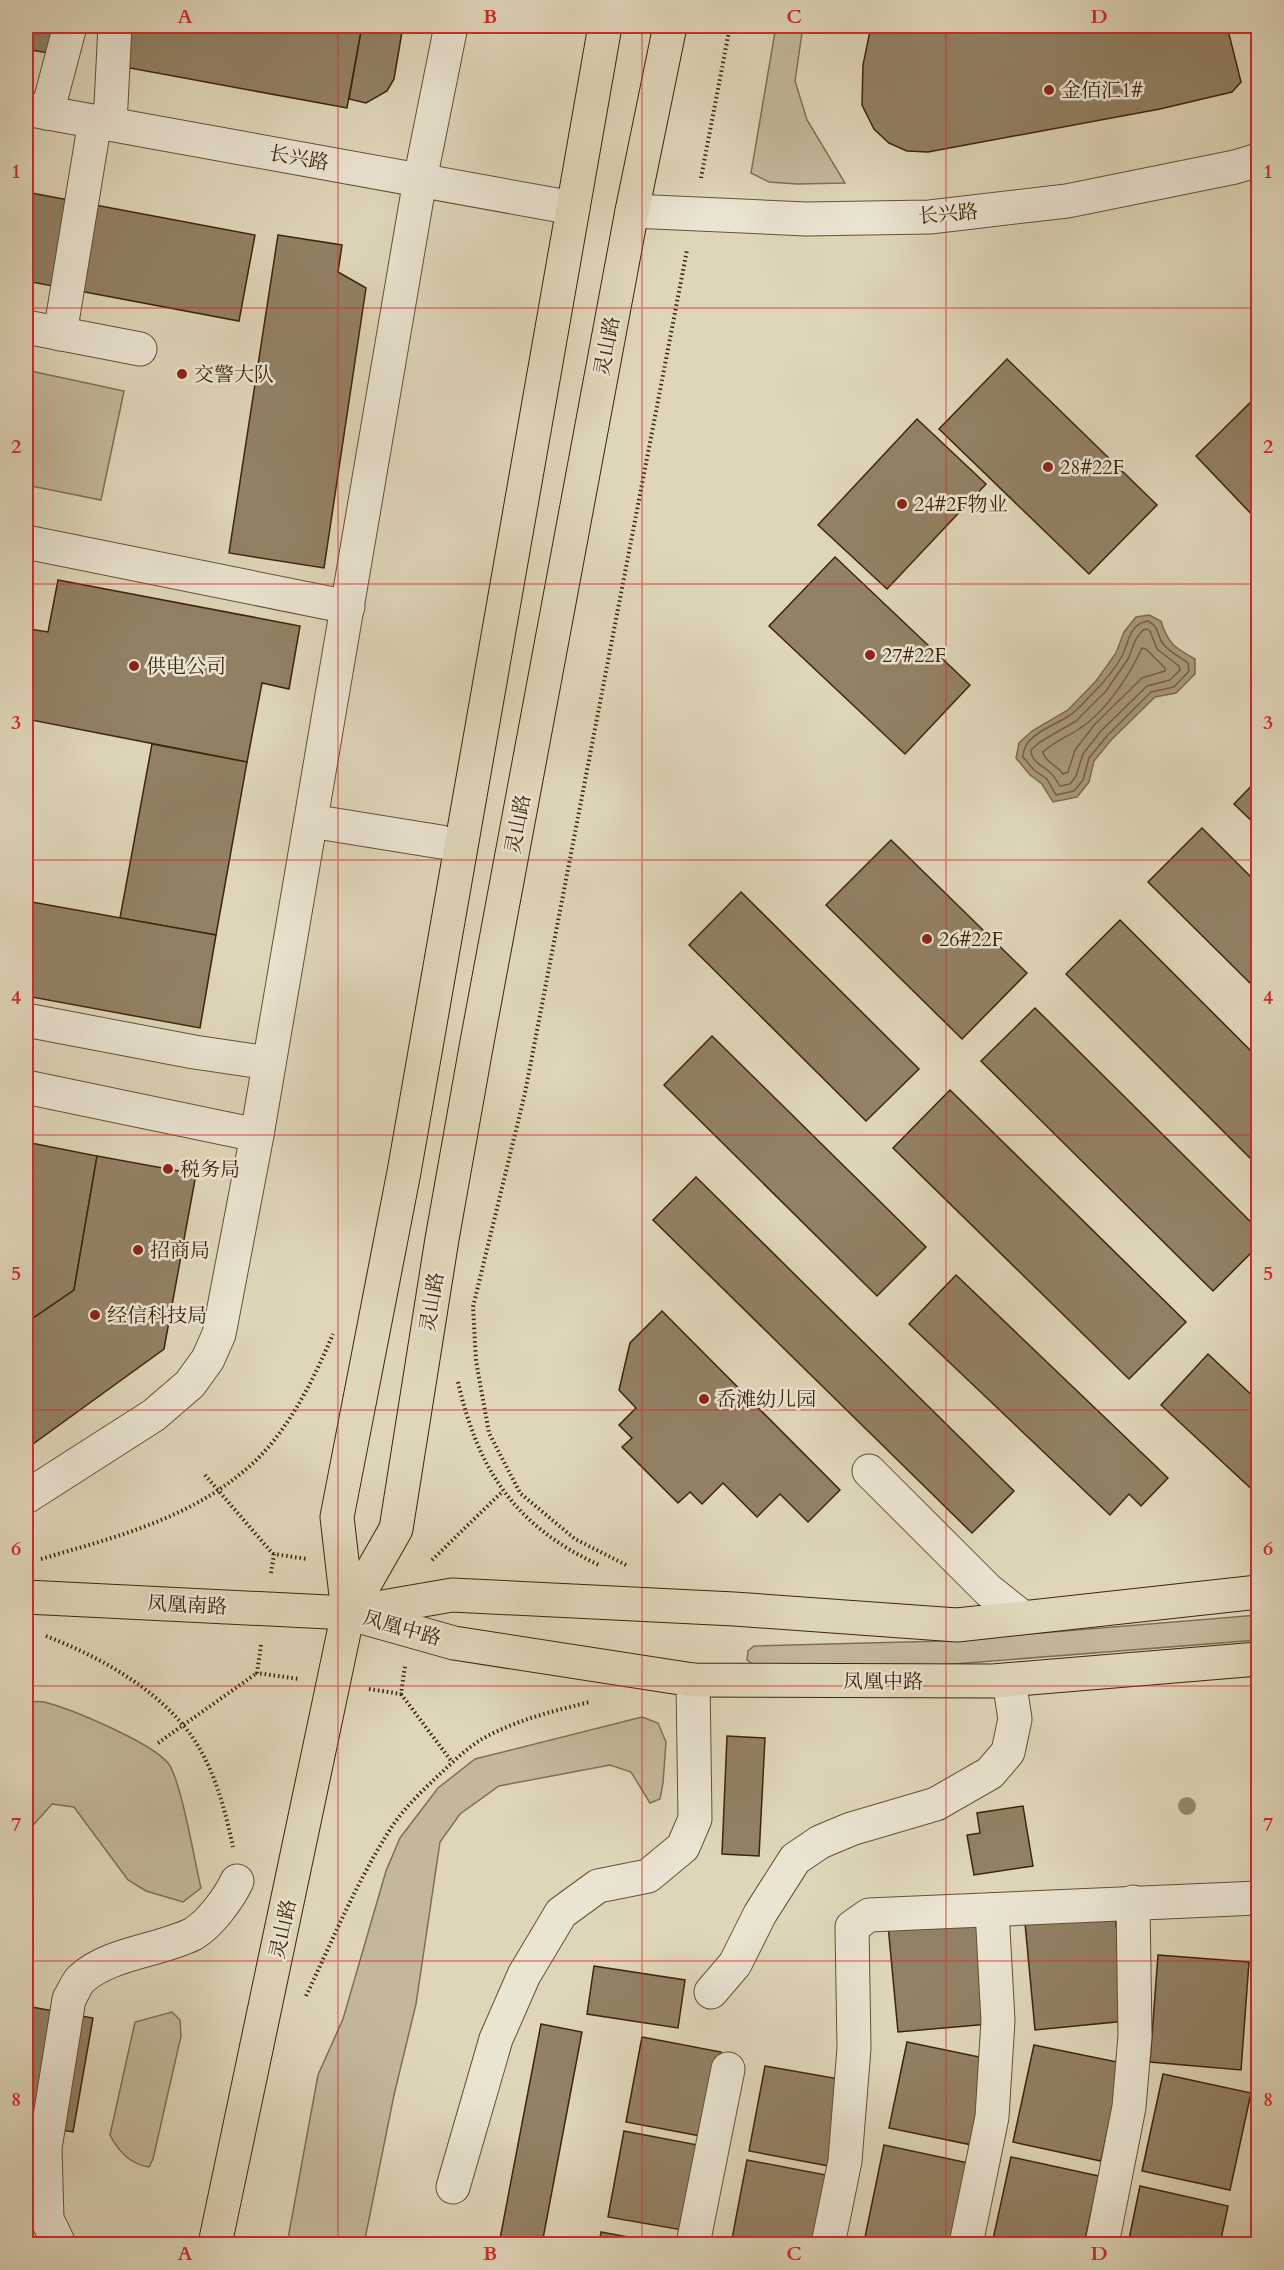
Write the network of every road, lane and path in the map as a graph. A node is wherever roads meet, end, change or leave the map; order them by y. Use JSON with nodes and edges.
{"nodes":[{"id":1,"x":70,"y":26,"type":"edge"},
{"id":2,"x":115,"y":26,"type":"edge"},
{"id":3,"x":451,"y":26,"type":"edge"},
{"id":4,"x":605,"y":26,"type":"edge"},
{"id":5,"x":670,"y":26,"type":"edge"},
{"id":6,"x":730,"y":26,"type":"edge"},
{"id":7,"x":36,"y":111,"type":"edge"},
{"id":8,"x":103,"y":122,"type":"junction"},
{"id":9,"x":1257,"y":164,"type":"edge"},
{"id":10,"x":420,"y":180,"type":"junction"},
{"id":11,"x":573,"y":208,"type":"junction"},
{"id":12,"x":632,"y":212,"type":"junction"},
{"id":13,"x":694,"y":213,"type":"junction"},
{"id":14,"x":26,"y":327,"type":"edge"},
{"id":15,"x":60,"y":334,"type":"junction"},
{"id":16,"x":140,"y":350,"type":"dead end"},
{"id":17,"x":26,"y":542,"type":"edge"},
{"id":18,"x":348,"y":607,"type":"junction"},
{"id":19,"x":310,"y":820,"type":"junction"},
{"id":20,"x":441,"y":842,"type":"dead end"},
{"id":21,"x":26,"y":1020,"type":"edge"},
{"id":22,"x":269,"y":1063,"type":"junction"},
{"id":23,"x":26,"y":1087,"type":"edge"},
{"id":24,"x":257,"y":1135,"type":"junction"},
{"id":25,"x":335,"y":1329,"type":"dead end"},
{"id":26,"x":456,"y":1373,"type":"dead end"},
{"id":27,"x":869,"y":1471,"type":"dead end"},
{"id":28,"x":205,"y":1475,"type":"dead end"},
{"id":29,"x":218,"y":1491,"type":"junction"},
{"id":30,"x":503,"y":1491,"type":"junction"},
{"id":31,"x":26,"y":1497,"type":"edge"},
{"id":32,"x":274,"y":1554,"type":"dead end"},
{"id":33,"x":34,"y":1561,"type":"dead end"},
{"id":34,"x":426,"y":1566,"type":"dead end"},
{"id":35,"x":627,"y":1566,"type":"dead end"},
{"id":36,"x":609,"y":1569,"type":"dead end"},
{"id":37,"x":1258,"y":1592,"type":"edge"},
{"id":38,"x":26,"y":1597,"type":"edge"},
{"id":39,"x":348,"y":1613,"type":"junction"},
{"id":40,"x":1022,"y":1617,"type":"junction"},
{"id":41,"x":44,"y":1636,"type":"dead end"},
{"id":42,"x":1258,"y":1659,"type":"edge"},
{"id":43,"x":257,"y":1673,"type":"dead end"},
{"id":44,"x":693,"y":1680,"type":"junction"},
{"id":45,"x":1009,"y":1680,"type":"junction"},
{"id":46,"x":401,"y":1694,"type":"dead end"},
{"id":47,"x":183,"y":1725,"type":"junction"},
{"id":48,"x":158,"y":1743,"type":"dead end"},
{"id":49,"x":452,"y":1762,"type":"dead end"},
{"id":50,"x":237,"y":1881,"type":"joint"},
{"id":51,"x":1258,"y":1898,"type":"edge"},
{"id":52,"x":1133,"y":1902,"type":"junction"},
{"id":53,"x":992,"y":1910,"type":"junction"},
{"id":54,"x":711,"y":1992,"type":"dead end"},
{"id":55,"x":728,"y":2069,"type":"dead end"},
{"id":56,"x":453,"y":2187,"type":"dead end"},
{"id":57,"x":59,"y":2244,"type":"edge"},
{"id":58,"x":215,"y":2244,"type":"edge"},
{"id":59,"x":693,"y":2244,"type":"edge"},
{"id":60,"x":828,"y":2244,"type":"edge"},
{"id":61,"x":966,"y":2244,"type":"edge"},
{"id":62,"x":1102,"y":2244,"type":"edge"}],
"edges":[{"from":1,"to":7,"type":"street"},
{"from":2,"to":8,"type":"street"},
{"from":3,"to":10,"type":"street"},
{"from":4,"to":11,"type":"main road","name":"灵山路"},
{"from":5,"to":12,"type":"main road","name":"灵山路"},
{"from":6,"to":13,"type":"path"},
{"from":7,"to":8,"type":"street","name":"长兴路"},
{"from":8,"to":10,"type":"street","name":"长兴路"},
{"from":8,"to":15,"type":"street"},
{"from":9,"to":13,"type":"street","name":"长兴路"},
{"from":10,"to":11,"type":"street","name":"长兴路"},
{"from":10,"to":18,"type":"street"},
{"from":11,"to":39,"type":"main road","name":"灵山路"},
{"from":12,"to":13,"type":"street","name":"长兴路"},
{"from":12,"to":39,"type":"main road","name":"灵山路"},
{"from":13,"to":35,"type":"path"},
{"from":14,"to":15,"type":"street"},
{"from":15,"to":16,"type":"street"},
{"from":17,"to":18,"type":"street"},
{"from":18,"to":19,"type":"street"},
{"from":19,"to":20,"type":"street"},
{"from":19,"to":22,"type":"street"},
{"from":21,"to":22,"type":"street"},
{"from":22,"to":24,"type":"street"},
{"from":23,"to":24,"type":"street"},
{"from":24,"to":31,"type":"street"},
{"from":25,"to":29,"type":"path"},
{"from":26,"to":30,"type":"path"},
{"from":27,"to":40,"type":"street"},
{"from":28,"to":29,"type":"path"},
{"from":29,"to":32,"type":"path"},
{"from":29,"to":33,"type":"path"},
{"from":30,"to":34,"type":"path"},
{"from":30,"to":36,"type":"path"},
{"from":37,"to":40,"type":"main road","name":"凤凰中路"},
{"from":38,"to":39,"type":"main road","name":"凤凰南路"},
{"from":39,"to":40,"type":"main road","name":"凤凰中路"},
{"from":39,"to":44,"type":"main road","name":"凤凰中路"},
{"from":39,"to":58,"type":"main road","name":"灵山路"},
{"from":41,"to":47,"type":"path"},
{"from":42,"to":45,"type":"main road","name":"凤凰中路"},
{"from":43,"to":47,"type":"path"},
{"from":44,"to":45,"type":"main road","name":"凤凰中路"},
{"from":44,"to":56,"type":"street"},
{"from":45,"to":54,"type":"street"},
{"from":46,"to":49,"type":"path"},
{"from":47,"to":48,"type":"path"},
{"from":47,"to":50,"type":"path"},
{"from":50,"to":57,"type":"street"},
{"from":51,"to":52,"type":"street"},
{"from":52,"to":53,"type":"street"},
{"from":52,"to":62,"type":"street"},
{"from":53,"to":60,"type":"street"},
{"from":53,"to":61,"type":"street"},
{"from":55,"to":59,"type":"street"}]}
